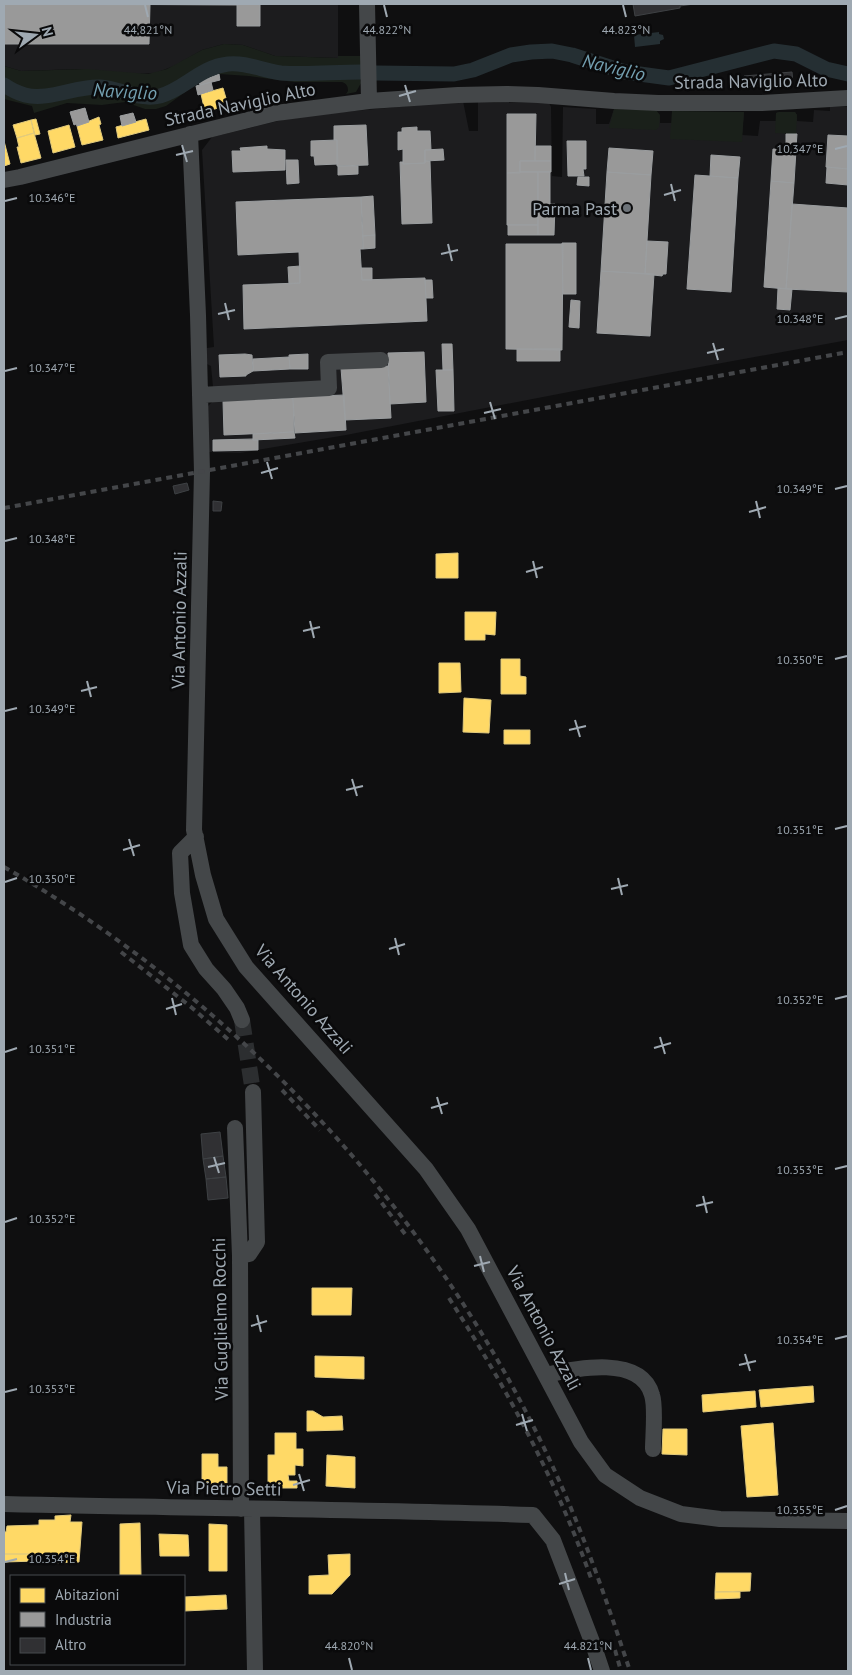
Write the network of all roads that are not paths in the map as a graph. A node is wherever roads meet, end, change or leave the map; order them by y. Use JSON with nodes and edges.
{"nodes":[{"id":1,"x":368,"y":4,"type":"edge"},
{"id":2,"x":848,"y":98,"type":"edge"},
{"id":3,"x":369,"y":101,"type":"junction"},
{"id":4,"x":190,"y":134,"type":"junction"},
{"id":5,"x":4,"y":180,"type":"edge"},
{"id":6,"x":381,"y":360,"type":"dead end"},
{"id":7,"x":200,"y":395,"type":"junction"},
{"id":8,"x":196,"y":837,"type":"junction"},
{"id":9,"x":242,"y":1020,"type":"tunnel mouth"},
{"id":10,"x":252,"y":1092,"type":"tunnel mouth"},
{"id":11,"x":234,"y":1128,"type":"dead end"},
{"id":12,"x":240,"y":1256,"type":"junction"},
{"id":13,"x":546,"y":1375,"type":"junction"},
{"id":14,"x":653,"y":1449,"type":"dead end"},
{"id":15,"x":4,"y":1504,"type":"edge"},
{"id":16,"x":247,"y":1509,"type":"junction"},
{"id":17,"x":848,"y":1521,"type":"edge"},
{"id":18,"x":255,"y":1671,"type":"edge"},
{"id":19,"x":602,"y":1671,"type":"edge"}],
"edges":[{"from":1,"to":3,"type":"street"},
{"from":2,"to":3,"type":"street","name":"Strada Naviglio Alto"},
{"from":3,"to":4,"type":"street","name":"Strada Naviglio Alto"},
{"from":4,"to":5,"type":"street","name":"Strada Naviglio Alto"},
{"from":4,"to":7,"type":"street","name":"Via Antonio Azzali"},
{"from":6,"to":7,"type":"street"},
{"from":7,"to":8,"type":"street","name":"Via Antonio Azzali"},
{"from":8,"to":9,"type":"street"},
{"from":8,"to":13,"type":"street","name":"Via Antonio Azzali"},
{"from":10,"to":12,"type":"street"},
{"from":11,"to":12,"type":"street","name":"Via Guglielmo Rocchi"},
{"from":12,"to":16,"type":"street","name":"Via Guglielmo Rocchi"},
{"from":13,"to":14,"type":"street"},
{"from":13,"to":17,"type":"street","name":"Via Antonio Azzali"},
{"from":15,"to":16,"type":"street","name":"Via Pietro Setti"},
{"from":16,"to":18,"type":"street","name":"Via Guglielmo Rocchi"},
{"from":16,"to":19,"type":"street","name":"Via Pietro Setti"}]}
